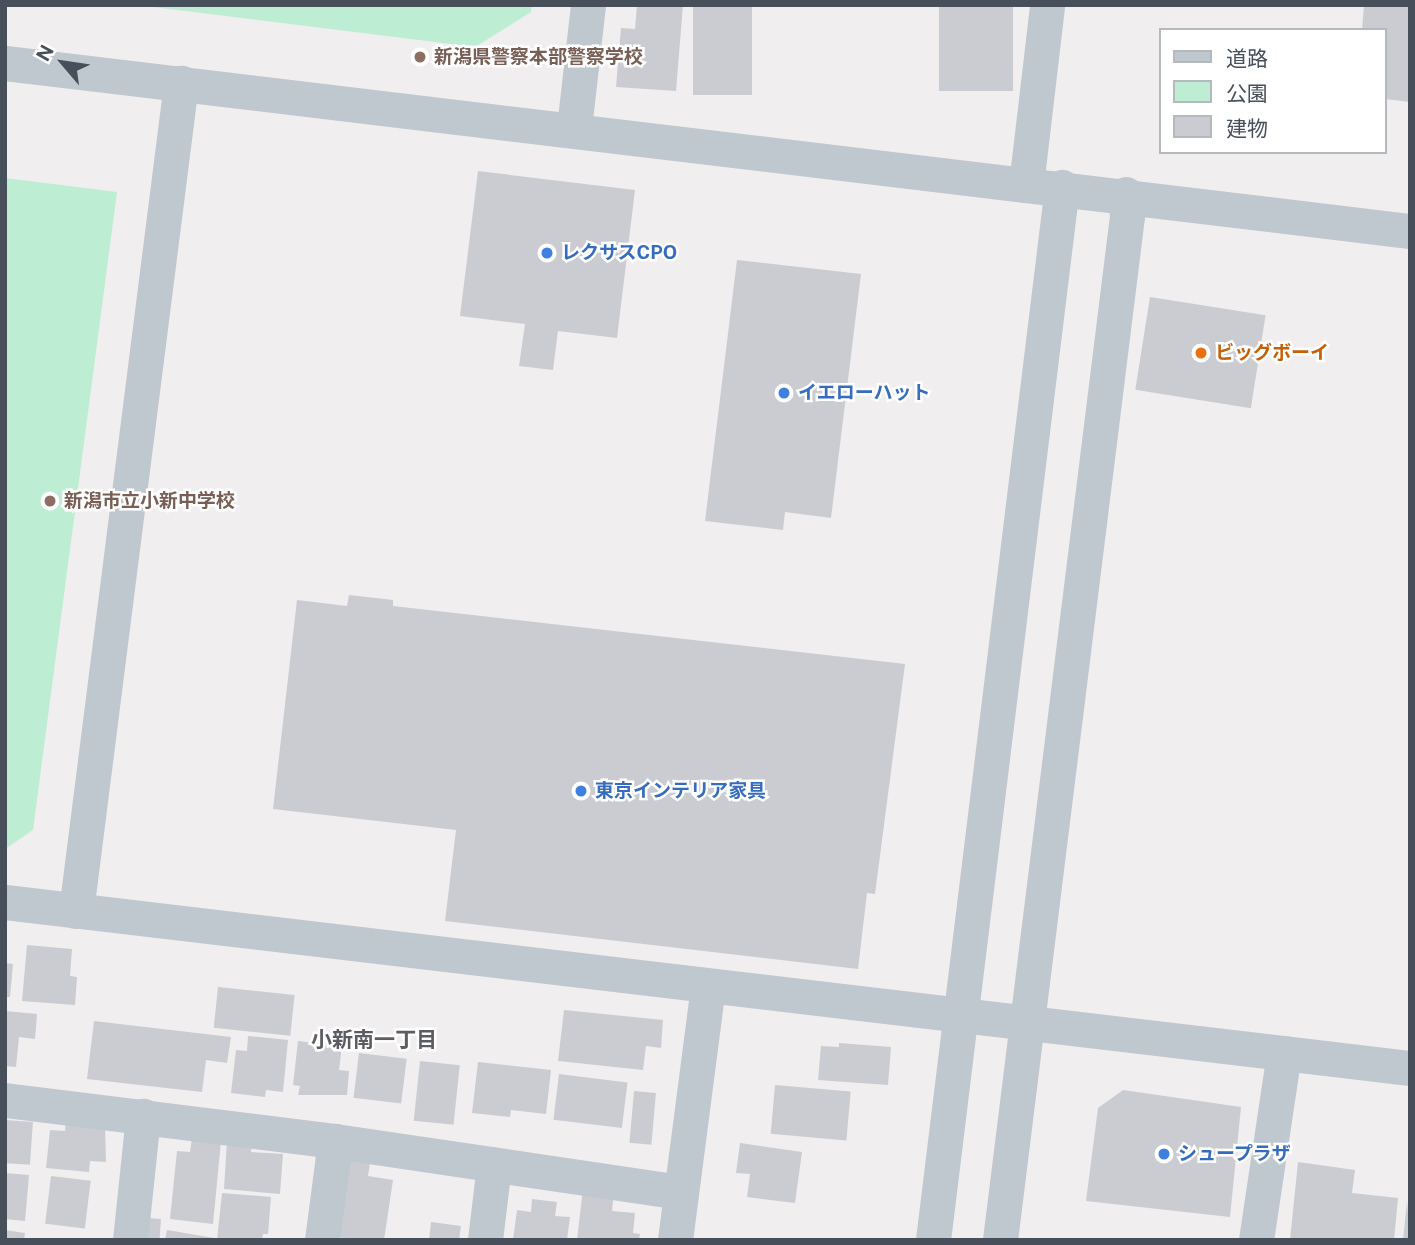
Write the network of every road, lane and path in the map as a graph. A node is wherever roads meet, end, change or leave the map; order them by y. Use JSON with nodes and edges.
{"nodes":[{"id":1,"x":588,"y":5,"type":"edge"},
{"id":2,"x":1047,"y":5,"type":"edge"},
{"id":3,"x":5,"y":63,"type":"edge"},
{"id":4,"x":181,"y":83,"type":"junction"},
{"id":5,"x":574,"y":128,"type":"junction"},
{"id":6,"x":1026,"y":185,"type":"junction"},
{"id":7,"x":1062,"y":187,"type":"junction"},
{"id":8,"x":1126,"y":194,"type":"junction"},
{"id":9,"x":1410,"y":231,"type":"edge"},
{"id":10,"x":5,"y":902,"type":"edge"},
{"id":11,"x":76,"y":911,"type":"junction"},
{"id":12,"x":708,"y":987,"type":"junction"},
{"id":13,"x":960,"y":1018,"type":"junction"},
{"id":14,"x":1027,"y":1023,"type":"junction"},
{"id":15,"x":1284,"y":1053,"type":"junction"},
{"id":16,"x":1410,"y":1068,"type":"edge"},
{"id":17,"x":5,"y":1100,"type":"edge"},
{"id":18,"x":143,"y":1115,"type":"junction"},
{"id":19,"x":335,"y":1141,"type":"junction"},
{"id":20,"x":494,"y":1165,"type":"junction"},
{"id":21,"x":680,"y":1192,"type":"junction"},
{"id":22,"x":130,"y":1240,"type":"edge"},
{"id":23,"x":322,"y":1240,"type":"edge"},
{"id":24,"x":485,"y":1240,"type":"edge"},
{"id":25,"x":675,"y":1240,"type":"edge"},
{"id":26,"x":933,"y":1240,"type":"edge"},
{"id":27,"x":1000,"y":1240,"type":"edge"},
{"id":28,"x":1256,"y":1240,"type":"edge"}],
"edges":[{"from":1,"to":5,"type":"street"},
{"from":2,"to":6,"type":"street"},
{"from":3,"to":4,"type":"street"},
{"from":4,"to":5,"type":"street"},
{"from":4,"to":11,"type":"street"},
{"from":5,"to":6,"type":"street"},
{"from":6,"to":7,"type":"street"},
{"from":7,"to":8,"type":"street"},
{"from":7,"to":13,"type":"street"},
{"from":8,"to":9,"type":"street"},
{"from":8,"to":14,"type":"street"},
{"from":10,"to":11,"type":"street"},
{"from":11,"to":12,"type":"street"},
{"from":12,"to":13,"type":"street"},
{"from":12,"to":21,"type":"street"},
{"from":13,"to":14,"type":"street"},
{"from":13,"to":26,"type":"street"},
{"from":14,"to":15,"type":"street"},
{"from":14,"to":27,"type":"street"},
{"from":15,"to":16,"type":"street"},
{"from":15,"to":28,"type":"street"},
{"from":17,"to":18,"type":"street"},
{"from":18,"to":19,"type":"street"},
{"from":18,"to":22,"type":"street"},
{"from":19,"to":20,"type":"street"},
{"from":19,"to":23,"type":"street"},
{"from":20,"to":21,"type":"street"},
{"from":20,"to":24,"type":"street"},
{"from":21,"to":25,"type":"street"}]}
